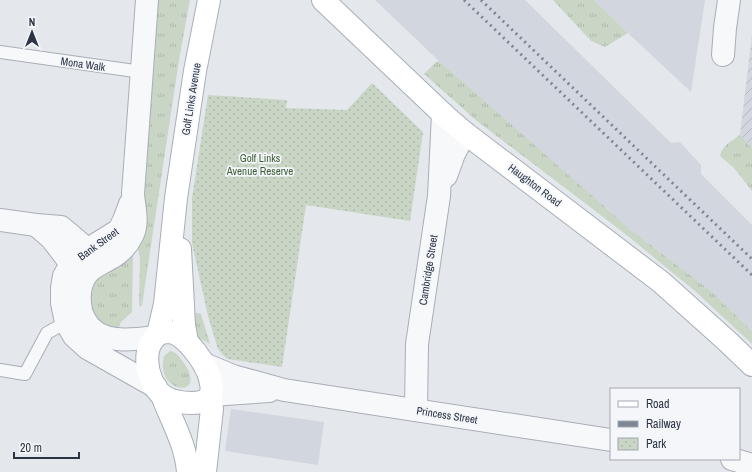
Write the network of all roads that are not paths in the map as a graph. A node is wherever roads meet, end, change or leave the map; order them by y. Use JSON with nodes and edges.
{"nodes":[{"id":1,"x":147,"y":0,"type":"edge"},
{"id":2,"x":209,"y":0,"type":"edge"},
{"id":3,"x":323,"y":0,"type":"edge"},
{"id":4,"x":729,"y":0,"type":"edge"},
{"id":5,"x":0,"y":52,"type":"edge"},
{"id":6,"x":723,"y":55,"type":"dead end"},
{"id":7,"x":142,"y":72,"type":"junction"},
{"id":8,"x":443,"y":114,"type":"junction"},
{"id":9,"x":465,"y":133,"type":"junction"},
{"id":10,"x":439,"y":196,"type":"junction"},
{"id":11,"x":176,"y":198,"type":"junction"},
{"id":12,"x":0,"y":220,"type":"edge"},
{"id":13,"x":84,"y":264,"type":"junction"},
{"id":14,"x":74,"y":318,"type":"junction"},
{"id":15,"x":156,"y":335,"type":"junction"},
{"id":16,"x":187,"y":342,"type":"junction"},
{"id":17,"x":204,"y":364,"type":"junction"},
{"id":18,"x":752,"y":364,"type":"edge"},
{"id":19,"x":0,"y":370,"type":"edge"},
{"id":20,"x":284,"y":390,"type":"junction"},
{"id":21,"x":159,"y":391,"type":"junction"},
{"id":22,"x":211,"y":396,"type":"junction"},
{"id":23,"x":407,"y":409,"type":"junction"},
{"id":24,"x":610,"y":440,"type":"edge"},
{"id":25,"x":740,"y":456,"type":"edge"},
{"id":26,"x":752,"y":456,"type":"edge"},
{"id":27,"x":735,"y":460,"type":"edge"},
{"id":28,"x":752,"y":465,"type":"edge"},
{"id":29,"x":188,"y":472,"type":"edge"},
{"id":30,"x":205,"y":472,"type":"edge"}],
"edges":[{"from":1,"to":7,"type":"street","name":"Bank Street"},
{"from":2,"to":11,"type":"street","name":"Golf Links Avenue"},
{"from":3,"to":8,"type":"street","name":"Haughton Road"},
{"from":4,"to":6,"type":"street"},
{"from":5,"to":7,"type":"lane","name":"Mona Walk"},
{"from":7,"to":13,"type":"street","name":"Bank Street"},
{"from":8,"to":9,"type":"street","name":"Haughton Road"},
{"from":8,"to":10,"type":"street","name":"Cambridge Street"},
{"from":9,"to":10,"type":"street","name":"Cambridge Street"},
{"from":9,"to":18,"type":"street","name":"Haughton Road"},
{"from":10,"to":23,"type":"street","name":"Cambridge Street"},
{"from":11,"to":15,"type":"street","name":"Golf Links Avenue"},
{"from":11,"to":16,"type":"street","name":"Golf Links Avenue"},
{"from":12,"to":13,"type":"street"},
{"from":13,"to":14,"type":"street","name":"Bank Street"},
{"from":14,"to":15,"type":"street","name":"Bank Street"},
{"from":14,"to":19,"type":"lane"},
{"from":14,"to":21,"type":"street","name":"Bank Street"},
{"from":15,"to":16,"type":"street"},
{"from":15,"to":21,"type":"street"},
{"from":16,"to":17,"type":"street"},
{"from":17,"to":20,"type":"street","name":"Princess Street"},
{"from":17,"to":22,"type":"street"},
{"from":20,"to":22,"type":"street","name":"Princess Street"},
{"from":20,"to":23,"type":"street","name":"Princess Street"},
{"from":21,"to":22,"type":"street"},
{"from":21,"to":29,"type":"street"},
{"from":22,"to":30,"type":"street"},
{"from":23,"to":24,"type":"street","name":"Princess Street"},
{"from":25,"to":26,"type":"street"},
{"from":27,"to":28,"type":"street"}]}
